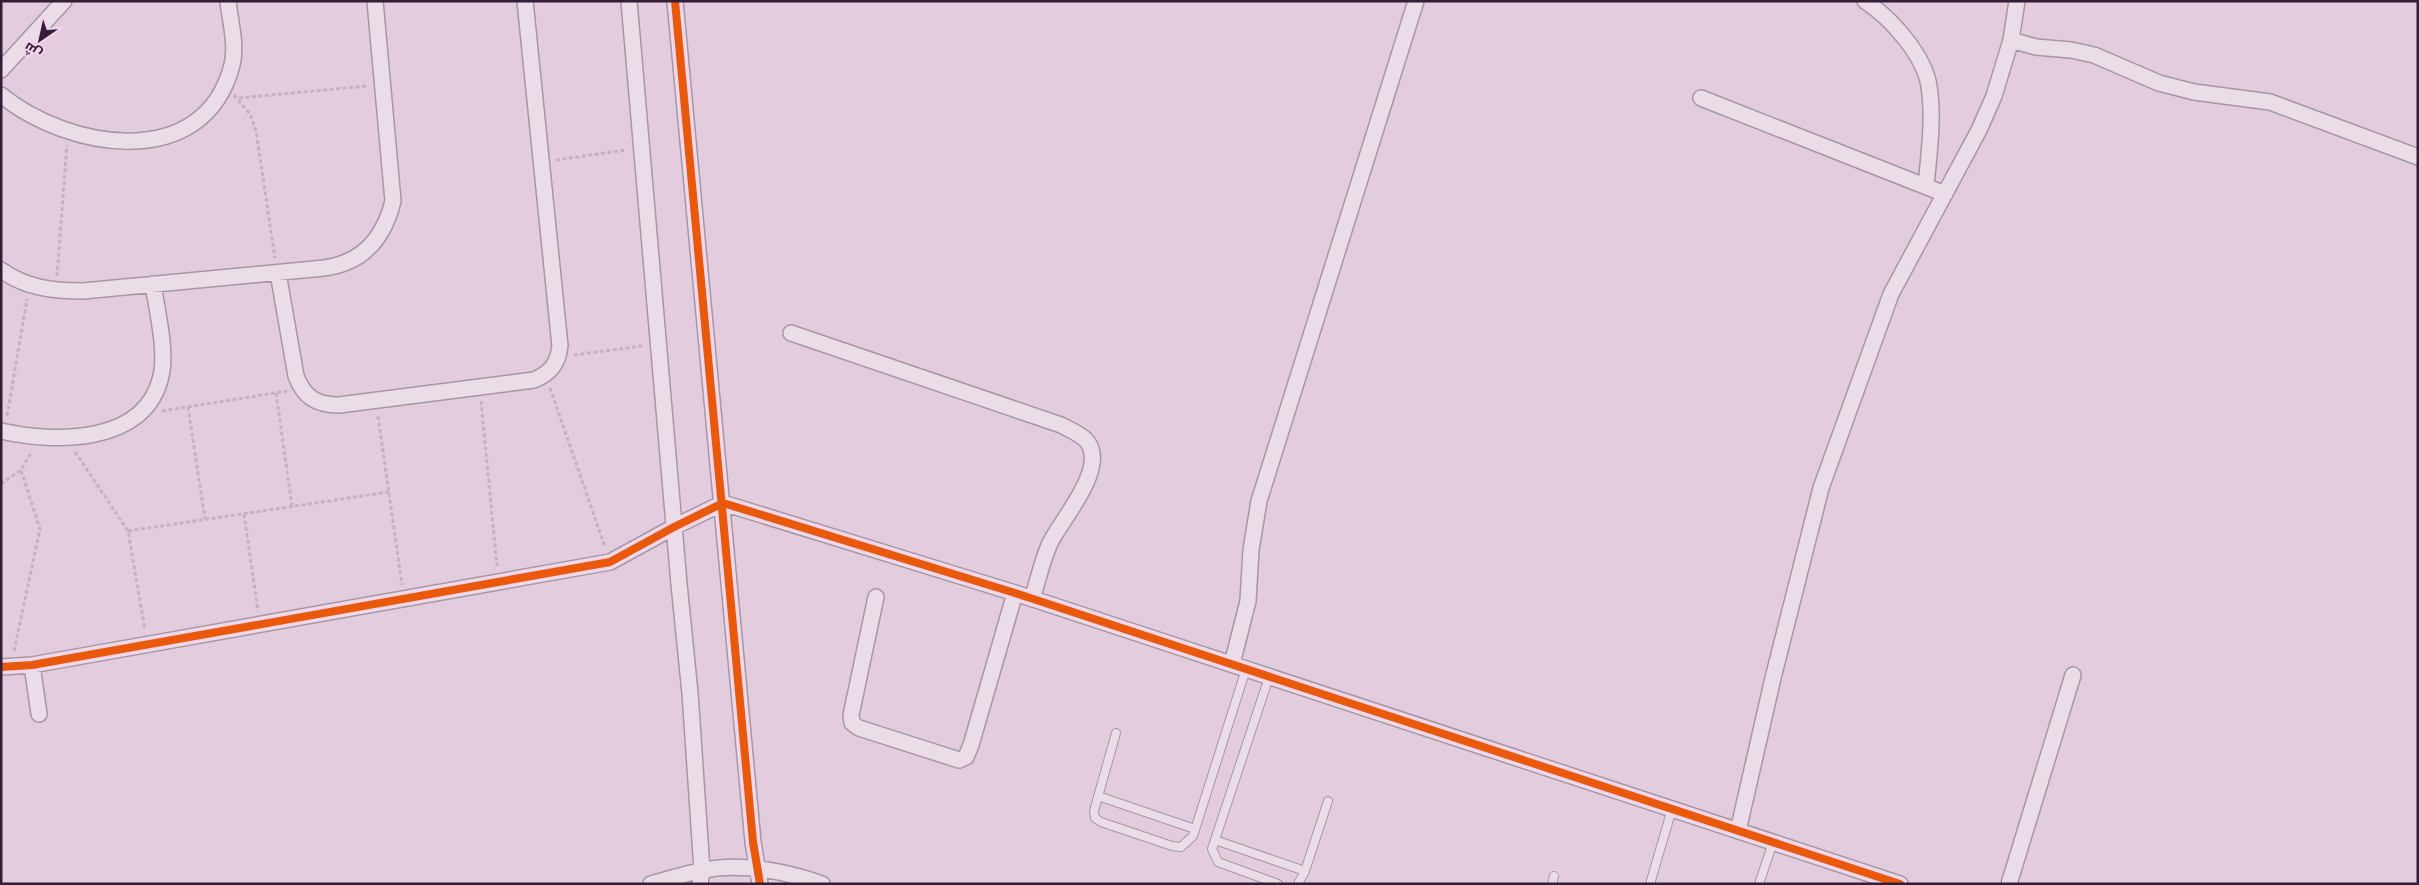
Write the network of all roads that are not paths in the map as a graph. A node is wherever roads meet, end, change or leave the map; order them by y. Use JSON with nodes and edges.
{"nodes":[{"id":1,"x":64,"y":1,"type":"edge"},
{"id":2,"x":228,"y":1,"type":"edge"},
{"id":3,"x":375,"y":1,"type":"edge"},
{"id":4,"x":525,"y":1,"type":"edge"},
{"id":5,"x":629,"y":1,"type":"edge"},
{"id":6,"x":675,"y":1,"type":"edge"},
{"id":7,"x":1416,"y":1,"type":"edge"},
{"id":8,"x":1865,"y":1,"type":"edge"},
{"id":9,"x":2017,"y":1,"type":"edge"},
{"id":10,"x":2011,"y":40,"type":"junction"},
{"id":11,"x":1,"y":70,"type":"edge"},
{"id":12,"x":1,"y":95,"type":"edge"},
{"id":13,"x":1701,"y":98,"type":"dead end"},
{"id":14,"x":2418,"y":157,"type":"edge"},
{"id":15,"x":1926,"y":186,"type":"junction"},
{"id":16,"x":1945,"y":194,"type":"junction"},
{"id":17,"x":1,"y":270,"type":"edge"},
{"id":18,"x":278,"y":273,"type":"junction"},
{"id":19,"x":153,"y":284,"type":"junction"},
{"id":20,"x":791,"y":333,"type":"dead end"},
{"id":21,"x":3,"y":431,"type":"edge"},
{"id":22,"x":723,"y":503,"type":"junction"},
{"id":23,"x":674,"y":526,"type":"junction"},
{"id":24,"x":1015,"y":593,"type":"junction"},
{"id":25,"x":876,"y":597,"type":"dead end"},
{"id":26,"x":1032,"y":599,"type":"junction"},
{"id":27,"x":32,"y":664,"type":"junction"},
{"id":28,"x":6,"y":667,"type":"edge"},
{"id":29,"x":1239,"y":667,"type":"junction"},
{"id":30,"x":2073,"y":675,"type":"dead end"},
{"id":31,"x":1269,"y":677,"type":"junction"},
{"id":32,"x":39,"y":714,"type":"dead end"},
{"id":33,"x":1116,"y":733,"type":"dead end"},
{"id":34,"x":1098,"y":796,"type":"junction"},
{"id":35,"x":1328,"y":801,"type":"dead end"},
{"id":36,"x":1672,"y":809,"type":"junction"},
{"id":37,"x":1195,"y":828,"type":"junction"},
{"id":38,"x":1738,"y":830,"type":"junction"},
{"id":39,"x":1215,"y":840,"type":"junction"},
{"id":40,"x":1773,"y":842,"type":"junction"},
{"id":41,"x":1305,"y":871,"type":"junction"},
{"id":42,"x":758,"y":876,"type":"edge"},
{"id":43,"x":701,"y":877,"type":"edge"},
{"id":44,"x":651,"y":884,"type":"edge"},
{"id":45,"x":822,"y":884,"type":"edge"},
{"id":46,"x":1278,"y":884,"type":"edge"},
{"id":47,"x":1298,"y":884,"type":"edge"},
{"id":48,"x":1650,"y":884,"type":"edge"},
{"id":49,"x":1759,"y":884,"type":"edge"},
{"id":50,"x":1900,"y":884,"type":"edge"},
{"id":51,"x":2009,"y":884,"type":"edge"}],
"edges":[{"from":1,"to":11,"type":"street"},
{"from":2,"to":12,"type":"street"},
{"from":3,"to":18,"type":"street"},
{"from":4,"to":18,"type":"street"},
{"from":5,"to":23,"type":"street"},
{"from":6,"to":22,"type":"street"},
{"from":7,"to":29,"type":"street"},
{"from":8,"to":15,"type":"street"},
{"from":9,"to":10,"type":"street"},
{"from":10,"to":14,"type":"street"},
{"from":10,"to":16,"type":"street"},
{"from":13,"to":15,"type":"street"},
{"from":15,"to":16,"type":"street"},
{"from":16,"to":38,"type":"street"},
{"from":17,"to":19,"type":"street"},
{"from":18,"to":19,"type":"street"},
{"from":19,"to":21,"type":"street"},
{"from":20,"to":26,"type":"street"},
{"from":22,"to":23,"type":"street"},
{"from":22,"to":24,"type":"street"},
{"from":22,"to":42,"type":"street"},
{"from":23,"to":27,"type":"street"},
{"from":23,"to":43,"type":"street"},
{"from":24,"to":25,"type":"street"},
{"from":24,"to":26,"type":"street"},
{"from":26,"to":29,"type":"street"},
{"from":27,"to":28,"type":"street"},
{"from":27,"to":32,"type":"street"},
{"from":29,"to":31,"type":"street"},
{"from":29,"to":37,"type":"lane"},
{"from":30,"to":51,"type":"street"},
{"from":31,"to":36,"type":"street"},
{"from":31,"to":39,"type":"lane"},
{"from":33,"to":34,"type":"lane"},
{"from":34,"to":37,"type":"lane"},
{"from":34,"to":37,"type":"lane"},
{"from":35,"to":41,"type":"lane"},
{"from":36,"to":38,"type":"street"},
{"from":36,"to":48,"type":"lane"},
{"from":38,"to":40,"type":"street"},
{"from":39,"to":41,"type":"lane"},
{"from":39,"to":46,"type":"lane"},
{"from":40,"to":49,"type":"lane"},
{"from":40,"to":50,"type":"street"},
{"from":41,"to":47,"type":"lane"},
{"from":42,"to":43,"type":"street"},
{"from":42,"to":45,"type":"street"},
{"from":43,"to":44,"type":"street"}]}
